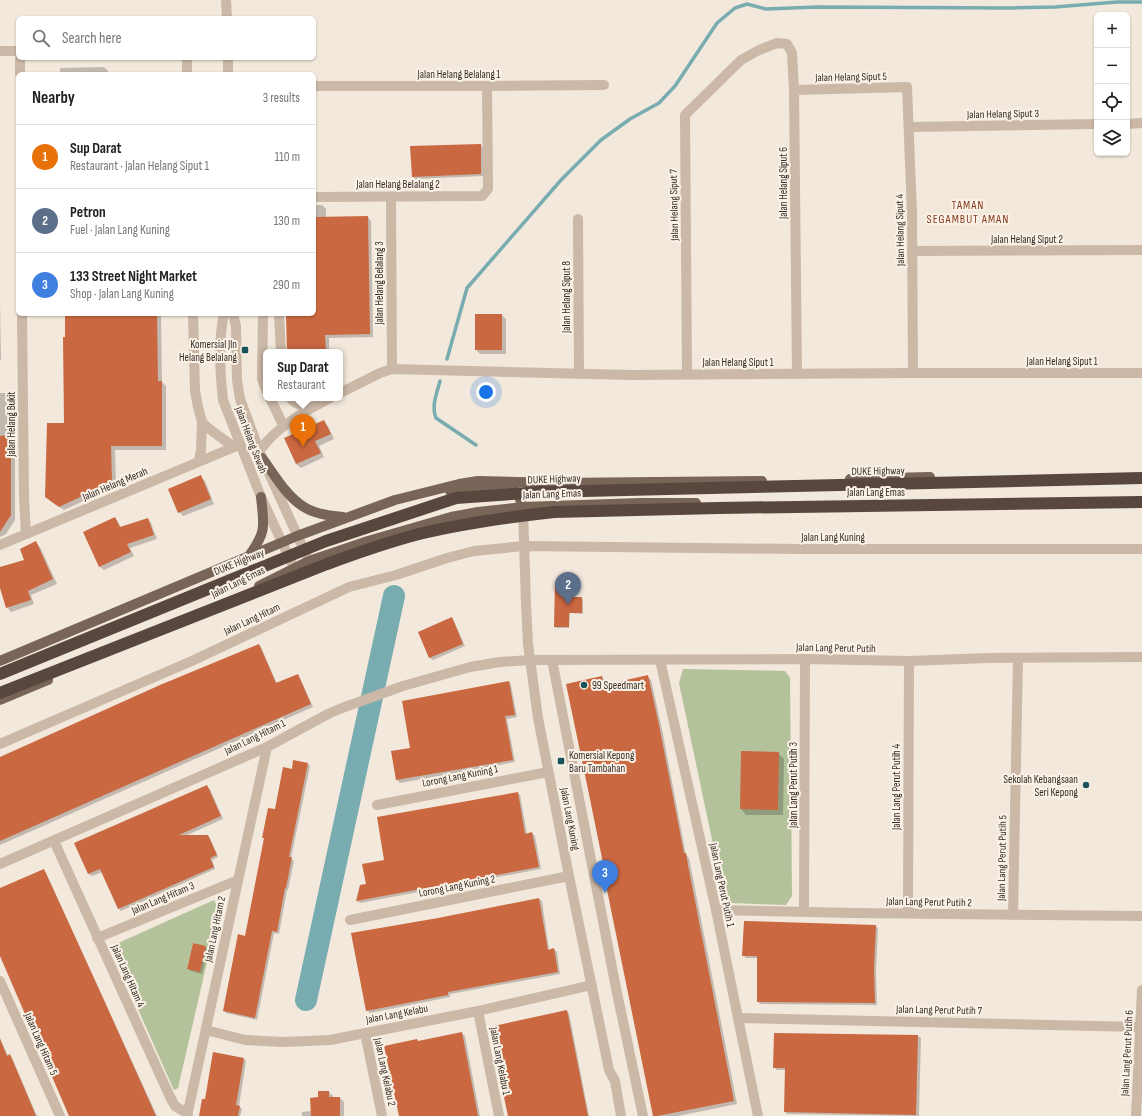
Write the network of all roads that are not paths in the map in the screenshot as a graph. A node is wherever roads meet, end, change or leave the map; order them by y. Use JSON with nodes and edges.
{"nodes":[{"id":1,"x":226,"y":0,"type":"edge"},
{"id":2,"x":226,"y":15,"type":"edge"},
{"id":3,"x":0,"y":51,"type":"edge"},
{"id":4,"x":16,"y":51,"type":"edge"},
{"id":5,"x":20,"y":60,"type":"edge"},
{"id":6,"x":187,"y":60,"type":"edge"},
{"id":7,"x":228,"y":60,"type":"edge"},
{"id":8,"x":741,"y":60,"type":"joint"},
{"id":9,"x":20,"y":72,"type":"edge"},
{"id":10,"x":187,"y":72,"type":"edge"},
{"id":11,"x":228,"y":72,"type":"edge"},
{"id":12,"x":604,"y":84,"type":"dead end"},
{"id":13,"x":316,"y":86,"type":"edge"},
{"id":14,"x":486,"y":86,"type":"junction"},
{"id":15,"x":907,"y":87,"type":"joint"},
{"id":16,"x":794,"y":90,"type":"junction"},
{"id":17,"x":1142,"y":123,"type":"edge"},
{"id":18,"x":1094,"y":124,"type":"edge"},
{"id":19,"x":1130,"y":124,"type":"edge"},
{"id":20,"x":909,"y":127,"type":"junction"},
{"id":21,"x":391,"y":196,"type":"junction"},
{"id":22,"x":316,"y":197,"type":"edge"},
{"id":23,"x":578,"y":219,"type":"dead end"},
{"id":24,"x":1142,"y":250,"type":"edge"},
{"id":25,"x":912,"y":251,"type":"junction"},
{"id":26,"x":22,"y":316,"type":"edge"},
{"id":27,"x":192,"y":316,"type":"edge"},
{"id":28,"x":224,"y":316,"type":"edge"},
{"id":29,"x":234,"y":316,"type":"edge"},
{"id":30,"x":263,"y":316,"type":"edge"},
{"id":31,"x":279,"y":316,"type":"edge"},
{"id":32,"x":281,"y":349,"type":"edge"},
{"id":33,"x":392,"y":370,"type":"junction"},
{"id":34,"x":796,"y":373,"type":"junction"},
{"id":35,"x":912,"y":373,"type":"junction"},
{"id":36,"x":1142,"y":373,"type":"edge"},
{"id":37,"x":579,"y":374,"type":"junction"},
{"id":38,"x":687,"y":374,"type":"junction"},
{"id":39,"x":263,"y":382,"type":"edge"},
{"id":40,"x":343,"y":392,"type":"edge"},
{"id":41,"x":273,"y":401,"type":"edge"},
{"id":42,"x":293,"y":401,"type":"edge"},
{"id":43,"x":324,"y":401,"type":"edge"},
{"id":44,"x":312,"y":407,"type":"junction"},
{"id":45,"x":202,"y":422,"type":"junction"},
{"id":46,"x":283,"y":425,"type":"junction"},
{"id":47,"x":236,"y":446,"type":"junction"},
{"id":48,"x":261,"y":454,"type":"junction"},
{"id":49,"x":199,"y":461,"type":"junction"},
{"id":50,"x":1142,"y":474,"type":"edge"},
{"id":51,"x":1142,"y":478,"type":"edge"},
{"id":52,"x":426,"y":493,"type":"junction"},
{"id":53,"x":261,"y":497,"type":"junction"},
{"id":54,"x":1142,"y":504,"type":"edge"},
{"id":55,"x":523,"y":507,"type":"junction"},
{"id":56,"x":344,"y":518,"type":"junction"},
{"id":57,"x":26,"y":534,"type":"junction"},
{"id":58,"x":297,"y":536,"type":"junction"},
{"id":59,"x":282,"y":542,"type":"junction"},
{"id":60,"x":0,"y":545,"type":"edge"},
{"id":61,"x":524,"y":546,"type":"junction"},
{"id":62,"x":1142,"y":548,"type":"edge"},
{"id":63,"x":248,"y":557,"type":"junction"},
{"id":64,"x":309,"y":561,"type":"junction"},
{"id":65,"x":294,"y":568,"type":"junction"},
{"id":66,"x":1142,"y":657,"type":"edge"},
{"id":67,"x":1018,"y":658,"type":"junction"},
{"id":68,"x":805,"y":659,"type":"junction"},
{"id":69,"x":530,"y":660,"type":"junction"},
{"id":70,"x":552,"y":660,"type":"junction"},
{"id":71,"x":660,"y":660,"type":"junction"},
{"id":72,"x":0,"y":661,"type":"edge"},
{"id":73,"x":909,"y":661,"type":"junction"},
{"id":74,"x":0,"y":674,"type":"edge"},
{"id":75,"x":0,"y":693,"type":"edge"},
{"id":76,"x":0,"y":700,"type":"edge"},
{"id":77,"x":0,"y":744,"type":"edge"},
{"id":78,"x":267,"y":747,"type":"junction"},
{"id":79,"x":548,"y":772,"type":"junction"},
{"id":80,"x":377,"y":805,"type":"dead end"},
{"id":81,"x":54,"y":841,"type":"junction"},
{"id":82,"x":0,"y":864,"type":"edge"},
{"id":83,"x":569,"y":876,"type":"junction"},
{"id":84,"x":238,"y":880,"type":"junction"},
{"id":85,"x":716,"y":910,"type":"junction"},
{"id":86,"x":804,"y":911,"type":"junction"},
{"id":87,"x":908,"y":913,"type":"junction"},
{"id":88,"x":1013,"y":915,"type":"junction"},
{"id":89,"x":1142,"y":916,"type":"edge"},
{"id":90,"x":350,"y":920,"type":"dead end"},
{"id":91,"x":98,"y":938,"type":"junction"},
{"id":92,"x":0,"y":981,"type":"edge"},
{"id":93,"x":592,"y":986,"type":"junction"},
{"id":94,"x":1142,"y":990,"type":"edge"},
{"id":95,"x":478,"y":1011,"type":"junction"},
{"id":96,"x":738,"y":1018,"type":"junction"},
{"id":97,"x":1140,"y":1027,"type":"junction"},
{"id":98,"x":206,"y":1030,"type":"junction"},
{"id":99,"x":365,"y":1033,"type":"junction"},
{"id":100,"x":609,"y":1070,"type":"junction"},
{"id":101,"x":617,"y":1097,"type":"junction"},
{"id":102,"x":187,"y":1115,"type":"edge"},
{"id":103,"x":60,"y":1116,"type":"edge"},
{"id":104,"x":382,"y":1116,"type":"edge"},
{"id":105,"x":499,"y":1116,"type":"edge"},
{"id":106,"x":614,"y":1116,"type":"edge"},
{"id":107,"x":621,"y":1116,"type":"edge"},
{"id":108,"x":626,"y":1116,"type":"edge"},
{"id":109,"x":643,"y":1116,"type":"edge"},
{"id":110,"x":758,"y":1116,"type":"edge"},
{"id":111,"x":1136,"y":1116,"type":"edge"}],
"edges":[{"from":1,"to":2,"type":"street"},
{"from":3,"to":4,"type":"street"},
{"from":5,"to":9,"type":"street"},
{"from":6,"to":10,"type":"street"},
{"from":7,"to":11,"type":"street"},
{"from":8,"to":16,"type":"street","name":"Jalan Helang Siput 6"},
{"from":8,"to":38,"type":"street","name":"Jalan Helang Siput 7"},
{"from":12,"to":14,"type":"street","name":"Jalan Helang Belalang 1"},
{"from":13,"to":14,"type":"street","name":"Jalan Helang Belalang 1"},
{"from":14,"to":21,"type":"street","name":"Jalan Helang Belalang 2"},
{"from":15,"to":16,"type":"street","name":"Jalan Helang Siput 5"},
{"from":15,"to":20,"type":"street","name":"Jalan Helang Siput 4"},
{"from":16,"to":34,"type":"street","name":"Jalan Helang Siput 6"},
{"from":17,"to":19,"type":"street"},
{"from":18,"to":20,"type":"street","name":"Jalan Helang Siput 3"},
{"from":20,"to":25,"type":"street","name":"Jalan Helang Siput 4"},
{"from":21,"to":22,"type":"street","name":"Jalan Helang Belalang 2"},
{"from":21,"to":33,"type":"street","name":"Jalan Helang Belalang 3"},
{"from":23,"to":37,"type":"street","name":"Jalan Helang Siput 8"},
{"from":24,"to":25,"type":"street","name":"Jalan Helang Siput 2"},
{"from":25,"to":35,"type":"street","name":"Jalan Helang Siput 4"},
{"from":26,"to":57,"type":"street","name":"Jalan Helang Bukit"},
{"from":27,"to":45,"type":"street"},
{"from":28,"to":47,"type":"street","name":"Jalan Helang Sewah"},
{"from":29,"to":48,"type":"street","name":"Jalan Helang Sewah"},
{"from":30,"to":39,"type":"street"},
{"from":31,"to":32,"type":"street"},
{"from":33,"to":37,"type":"street","name":"Jalan Helang Siput 1"},
{"from":33,"to":40,"type":"street","name":"Jalan Helang Siput 1"},
{"from":34,"to":35,"type":"street","name":"Jalan Helang Siput 1"},
{"from":34,"to":38,"type":"street","name":"Jalan Helang Siput 1"},
{"from":35,"to":36,"type":"street","name":"Jalan Helang Siput 1"},
{"from":37,"to":38,"type":"street","name":"Jalan Helang Siput 1"},
{"from":41,"to":46,"type":"street"},
{"from":42,"to":44,"type":"street"},
{"from":43,"to":44,"type":"street"},
{"from":44,"to":46,"type":"street"},
{"from":45,"to":47,"type":"street"},
{"from":45,"to":49,"type":"street"},
{"from":46,"to":48,"type":"street"},
{"from":47,"to":49,"type":"street","name":"Jalan Helang Merah"},
{"from":47,"to":53,"type":"street","name":"Jalan Helang Sewah"},
{"from":48,"to":56,"type":"main road"},
{"from":48,"to":58,"type":"street","name":"Jalan Helang Sewah"},
{"from":49,"to":57,"type":"street","name":"Jalan Helang Merah"},
{"from":50,"to":52,"type":"main road","name":"Jalan Lang Emas"},
{"from":51,"to":74,"type":"highway","name":"DUKE Highway","bridge":true},
{"from":52,"to":55,"type":"main road"},
{"from":52,"to":56,"type":"main road","name":"Jalan Lang Emas"},
{"from":53,"to":59,"type":"street","name":"Jalan Helang Sewah"},
{"from":53,"to":63,"type":"main road"},
{"from":54,"to":55,"type":"main road","name":"Jalan Lang Emas"},
{"from":54,"to":75,"type":"highway","bridge":true},
{"from":55,"to":61,"type":"street","name":"Jalan Lang Kuning"},
{"from":55,"to":64,"type":"main road","name":"Jalan Lang Emas"},
{"from":56,"to":58,"type":"main road","name":"Jalan Lang Emas"},
{"from":57,"to":60,"type":"street","name":"Jalan Helang Merah"},
{"from":58,"to":59,"type":"main road","name":"Jalan Lang Emas"},
{"from":58,"to":64,"type":"street","name":"Jalan Helang Sewah"},
{"from":59,"to":63,"type":"main road","name":"Jalan Lang Emas"},
{"from":59,"to":65,"type":"street","name":"Jalan Helang Sewah"},
{"from":61,"to":62,"type":"street","name":"Jalan Lang Kuning"},
{"from":61,"to":69,"type":"street","name":"Jalan Lang Kuning"},
{"from":61,"to":77,"type":"street","name":"Jalan Lang Hitam"},
{"from":63,"to":72,"type":"main road","name":"Jalan Lang Emas"},
{"from":64,"to":65,"type":"main road","name":"Jalan Lang Emas"},
{"from":65,"to":76,"type":"main road","name":"Jalan Lang Emas"},
{"from":66,"to":67,"type":"street","name":"Jalan Lang Perut Putih"},
{"from":67,"to":73,"type":"street","name":"Jalan Lang Perut Putih"},
{"from":67,"to":88,"type":"street","name":"Jalan Lang Perut Putih 5"},
{"from":68,"to":71,"type":"street","name":"Jalan Lang Perut Putih"},
{"from":68,"to":73,"type":"street","name":"Jalan Lang Perut Putih"},
{"from":68,"to":86,"type":"street","name":"Jalan Lang Perut Putih 3"},
{"from":69,"to":70,"type":"street","name":"Jalan Lang Perut Putih"},
{"from":69,"to":78,"type":"street","name":"Jalan Lang Hitam 1"},
{"from":69,"to":79,"type":"street","name":"Jalan Lang Kuning"},
{"from":70,"to":71,"type":"street","name":"Jalan Lang Perut Putih"},
{"from":70,"to":109,"type":"street"},
{"from":71,"to":85,"type":"street","name":"Jalan Lang Perut Putih 1"},
{"from":73,"to":87,"type":"street","name":"Jalan Lang Perut Putih 4"},
{"from":78,"to":81,"type":"street","name":"Jalan Lang Hitam 1"},
{"from":78,"to":84,"type":"street","name":"Jalan Lang Hitam 2"},
{"from":79,"to":80,"type":"street","name":"Lorong Lang Kuning 1"},
{"from":79,"to":83,"type":"street","name":"Jalan Lang Kuning"},
{"from":81,"to":82,"type":"street","name":"Jalan Lang Hitam 1"},
{"from":81,"to":91,"type":"street","name":"Jalan Lang Hitam 4"},
{"from":83,"to":90,"type":"street","name":"Lorong Lang Kuning 2"},
{"from":83,"to":93,"type":"street","name":"Jalan Lang Kuning"},
{"from":84,"to":91,"type":"street","name":"Jalan Lang Hitam 3"},
{"from":84,"to":98,"type":"street","name":"Jalan Lang Hitam 2"},
{"from":85,"to":86,"type":"street","name":"Jalan Lang Perut Putih 2"},
{"from":85,"to":96,"type":"street","name":"Jalan Lang Perut Putih 1"},
{"from":86,"to":87,"type":"street","name":"Jalan Lang Perut Putih 2"},
{"from":87,"to":88,"type":"street","name":"Jalan Lang Perut Putih 2"},
{"from":88,"to":89,"type":"street","name":"Jalan Lang Perut Putih 2"},
{"from":91,"to":102,"type":"street","name":"Jalan Lang Hitam 4"},
{"from":92,"to":103,"type":"street","name":"Jalan Lang Hitam 5"},
{"from":93,"to":95,"type":"street","name":"Jalan Lang Kelabu"},
{"from":93,"to":100,"type":"street","name":"Jalan Lang Kuning"},
{"from":94,"to":97,"type":"street","name":"Jalan Lang Perut Putih 6"},
{"from":95,"to":99,"type":"street","name":"Jalan Lang Kelabu"},
{"from":95,"to":105,"type":"street","name":"Jalan Lang Kelabu 1"},
{"from":96,"to":97,"type":"street","name":"Jalan Lang Perut Putih 7"},
{"from":96,"to":110,"type":"street","name":"Jalan Lang Perut Putih 1"},
{"from":97,"to":111,"type":"street","name":"Jalan Lang Perut Putih 6"},
{"from":98,"to":99,"type":"street","name":"Jalan Lang Kelabu"},
{"from":98,"to":102,"type":"street","name":"Jalan Lang Hitam 2"},
{"from":99,"to":104,"type":"street","name":"Jalan Lang Kelabu 2"},
{"from":100,"to":101,"type":"street","name":"Jalan Lang Kuning"},
{"from":100,"to":106,"type":"street","name":"Jalan Lang Kuning"},
{"from":101,"to":107,"type":"street","name":"Jalan Lang Kuning"},
{"from":101,"to":108,"type":"street"}]}
